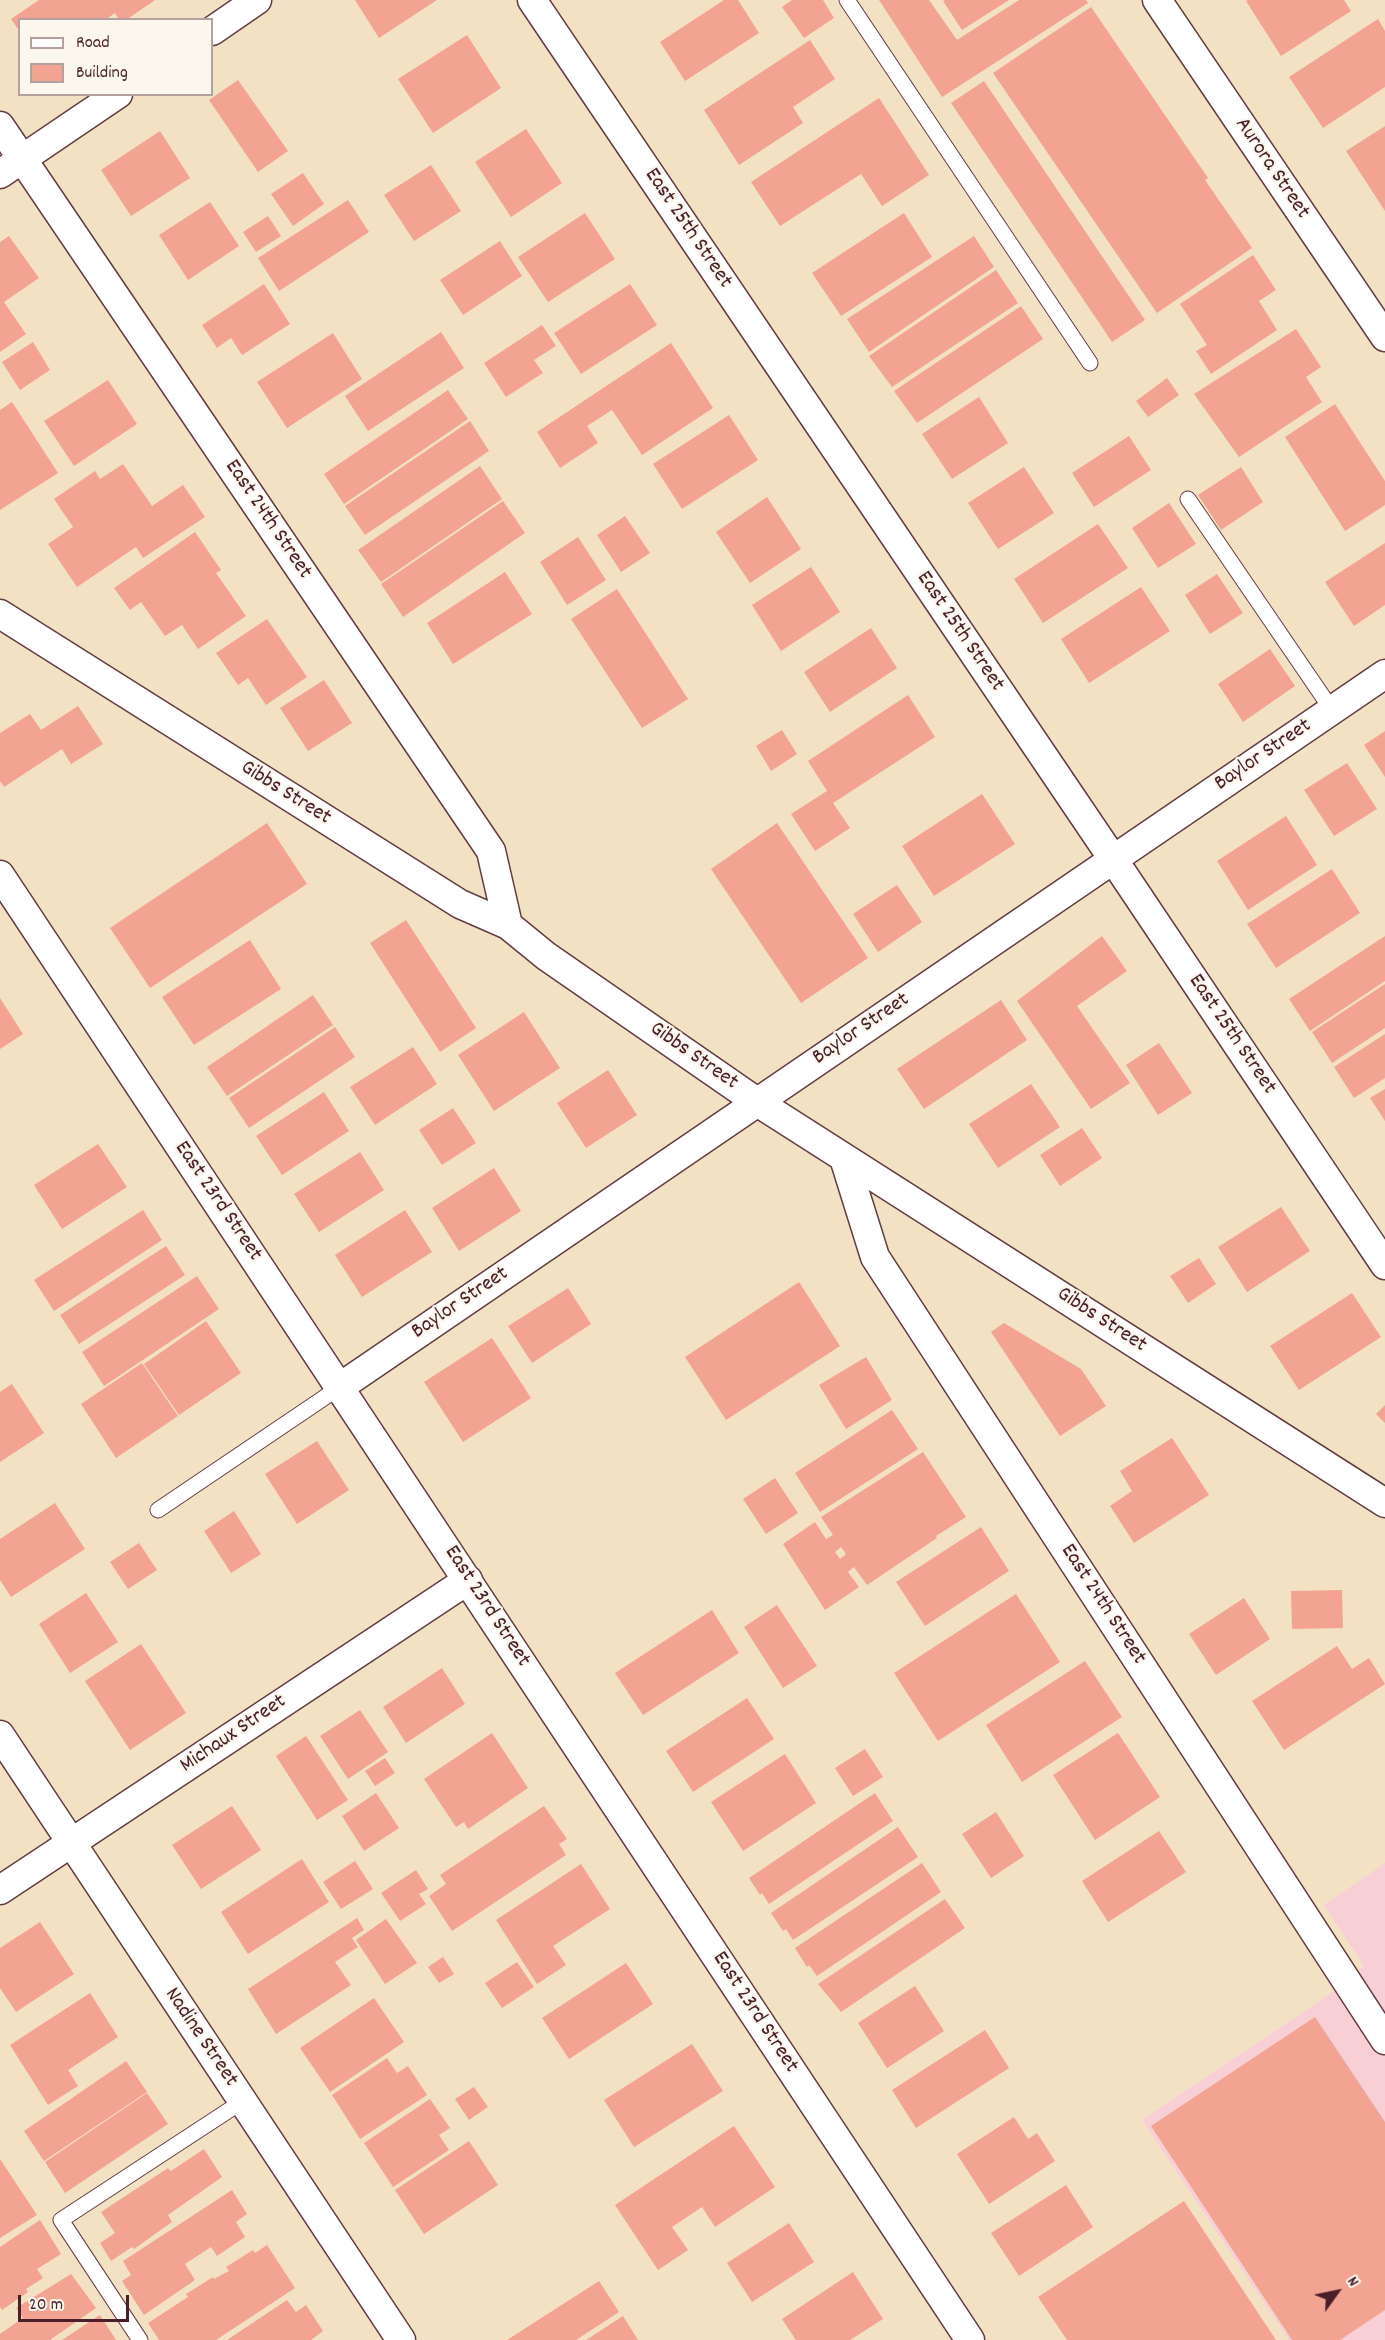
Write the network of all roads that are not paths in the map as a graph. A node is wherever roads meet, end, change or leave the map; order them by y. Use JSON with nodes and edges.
{"nodes":[{"id":1,"x":257,"y":0,"type":"edge"},
{"id":2,"x":532,"y":0,"type":"edge"},
{"id":3,"x":847,"y":0,"type":"edge"},
{"id":4,"x":1157,"y":0,"type":"edge"},
{"id":5,"x":213,"y":30,"type":"edge"},
{"id":6,"x":115,"y":96,"type":"edge"},
{"id":7,"x":0,"y":126,"type":"edge"},
{"id":8,"x":11,"y":167,"type":"edge"},
{"id":9,"x":1385,"y":338,"type":"edge"},
{"id":10,"x":1090,"y":363,"type":"dead end"},
{"id":11,"x":1188,"y":499,"type":"dead end"},
{"id":12,"x":0,"y":614,"type":"edge"},
{"id":13,"x":1385,"y":674,"type":"edge"},
{"id":14,"x":1332,"y":710,"type":"junction"},
{"id":15,"x":1113,"y":859,"type":"junction"},
{"id":16,"x":0,"y":875,"type":"edge"},
{"id":17,"x":508,"y":925,"type":"junction"},
{"id":18,"x":757,"y":1102,"type":"junction"},
{"id":19,"x":844,"y":1158,"type":"junction"},
{"id":20,"x":1385,"y":1265,"type":"edge"},
{"id":21,"x":340,"y":1387,"type":"junction"},
{"id":22,"x":1385,"y":1503,"type":"edge"},
{"id":23,"x":158,"y":1510,"type":"dead end"},
{"id":24,"x":468,"y":1580,"type":"junction"},
{"id":25,"x":0,"y":1735,"type":"edge"},
{"id":26,"x":71,"y":1843,"type":"junction"},
{"id":27,"x":0,"y":1890,"type":"edge"},
{"id":28,"x":1385,"y":2040,"type":"edge"},
{"id":29,"x":243,"y":2101,"type":"junction"},
{"id":30,"x":140,"y":2340,"type":"edge"},
{"id":31,"x":401,"y":2340,"type":"edge"},
{"id":32,"x":970,"y":2340,"type":"edge"}],
"edges":[{"from":1,"to":5,"type":"street"},
{"from":2,"to":15,"type":"street","name":"East 25th Street"},
{"from":3,"to":10,"type":"lane"},
{"from":4,"to":9,"type":"street","name":"Aurora Street"},
{"from":6,"to":8,"type":"street"},
{"from":7,"to":8,"type":"street","name":"East 24th Street"},
{"from":8,"to":17,"type":"street","name":"East 24th Street"},
{"from":11,"to":14,"type":"lane"},
{"from":12,"to":17,"type":"street","name":"Gibbs Street"},
{"from":13,"to":14,"type":"street","name":"Baylor Street"},
{"from":14,"to":15,"type":"street","name":"Baylor Street"},
{"from":15,"to":18,"type":"street","name":"Baylor Street"},
{"from":15,"to":20,"type":"street","name":"East 25th Street"},
{"from":16,"to":21,"type":"street","name":"East 23rd Street"},
{"from":17,"to":18,"type":"street","name":"Gibbs Street"},
{"from":18,"to":19,"type":"street","name":"Gibbs Street"},
{"from":18,"to":21,"type":"street","name":"Baylor Street"},
{"from":19,"to":22,"type":"street","name":"Gibbs Street"},
{"from":19,"to":28,"type":"street","name":"East 24th Street"},
{"from":21,"to":23,"type":"lane"},
{"from":21,"to":24,"type":"street","name":"East 23rd Street"},
{"from":24,"to":26,"type":"street","name":"Michaux Street"},
{"from":24,"to":32,"type":"street","name":"East 23rd Street"},
{"from":25,"to":26,"type":"street","name":"Nadine Street"},
{"from":26,"to":27,"type":"street","name":"Michaux Street"},
{"from":26,"to":29,"type":"street","name":"Nadine Street"},
{"from":29,"to":30,"type":"lane"},
{"from":29,"to":31,"type":"street","name":"Nadine Street"}]}
